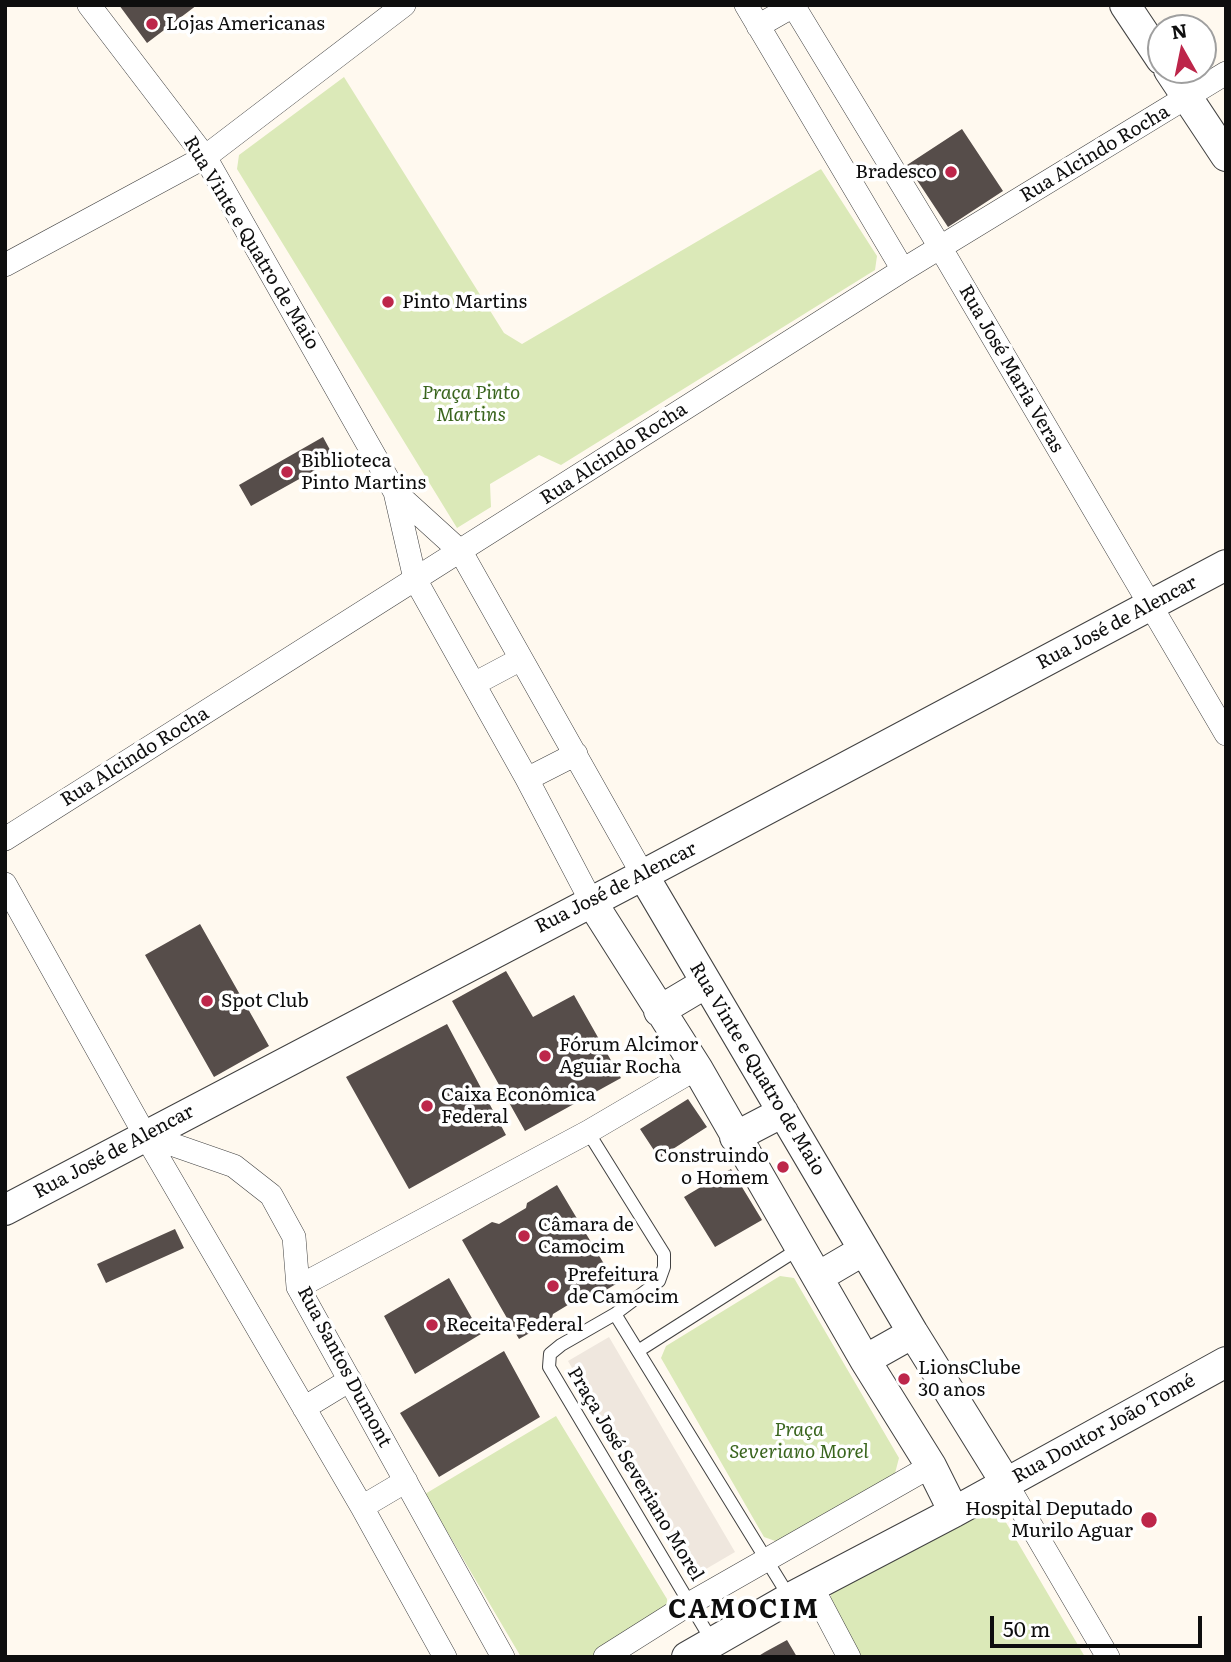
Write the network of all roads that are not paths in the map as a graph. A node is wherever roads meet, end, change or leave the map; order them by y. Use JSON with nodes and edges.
{"nodes":[{"id":1,"x":89,"y":5,"type":"edge"},
{"id":2,"x":404,"y":5,"type":"edge"},
{"id":3,"x":746,"y":5,"type":"edge"},
{"id":4,"x":793,"y":5,"type":"edge"},
{"id":5,"x":1125,"y":5,"type":"edge"},
{"id":6,"x":758,"y":26,"type":"junction"},
{"id":7,"x":1147,"y":38,"type":"edge"},
{"id":8,"x":1226,"y":73,"type":"edge"},
{"id":9,"x":1178,"y":84,"type":"edge"},
{"id":10,"x":1187,"y":98,"type":"junction"},
{"id":11,"x":1226,"y":156,"type":"edge"},
{"id":12,"x":205,"y":157,"type":"junction"},
{"id":13,"x":940,"y":247,"type":"junction"},
{"id":14,"x":5,"y":265,"type":"edge"},
{"id":15,"x":903,"y":270,"type":"junction"},
{"id":16,"x":395,"y":492,"type":"junction"},
{"id":17,"x":461,"y":552,"type":"junction"},
{"id":18,"x":1226,"y":565,"type":"edge"},
{"id":19,"x":415,"y":579,"type":"junction"},
{"id":20,"x":1149,"y":606,"type":"junction"},
{"id":21,"x":521,"y":659,"type":"junction"},
{"id":22,"x":474,"y":684,"type":"junction"},
{"id":23,"x":1226,"y":734,"type":"edge"},
{"id":24,"x":576,"y":754,"type":"junction"},
{"id":25,"x":527,"y":779,"type":"junction"},
{"id":26,"x":5,"y":839,"type":"edge"},
{"id":27,"x":643,"y":875,"type":"junction"},
{"id":28,"x":5,"y":884,"type":"edge"},
{"id":29,"x":592,"y":901,"type":"junction"},
{"id":30,"x":706,"y":983,"type":"junction"},
{"id":31,"x":659,"y":1011,"type":"junction"},
{"id":32,"x":697,"y":1068,"type":"junction"},
{"id":33,"x":783,"y":1112,"type":"junction"},
{"id":34,"x":588,"y":1132,"type":"junction"},
{"id":35,"x":145,"y":1135,"type":"junction"},
{"id":36,"x":735,"y":1137,"type":"junction"},
{"id":37,"x":5,"y":1210,"type":"edge"},
{"id":38,"x":800,"y":1248,"type":"junction"},
{"id":39,"x":864,"y":1250,"type":"junction"},
{"id":40,"x":818,"y":1277,"type":"junction"},
{"id":41,"x":298,"y":1287,"type":"junction"},
{"id":42,"x":615,"y":1314,"type":"junction"},
{"id":43,"x":913,"y":1333,"type":"junction"},
{"id":44,"x":638,"y":1351,"type":"junction"},
{"id":45,"x":865,"y":1360,"type":"junction"},
{"id":46,"x":1226,"y":1362,"type":"edge"},
{"id":47,"x":350,"y":1380,"type":"junction"},
{"id":48,"x":304,"y":1408,"type":"junction"},
{"id":49,"x":931,"y":1466,"type":"junction"},
{"id":50,"x":406,"y":1481,"type":"junction"},
{"id":51,"x":1006,"y":1483,"type":"junction"},
{"id":52,"x":362,"y":1507,"type":"junction"},
{"id":53,"x":954,"y":1512,"type":"junction"},
{"id":54,"x":768,"y":1561,"type":"junction"},
{"id":55,"x":801,"y":1592,"type":"junction"},
{"id":56,"x":690,"y":1604,"type":"junction"},
{"id":57,"x":695,"y":1653,"type":"edge"},
{"id":58,"x":445,"y":1657,"type":"edge"},
{"id":59,"x":503,"y":1657,"type":"edge"},
{"id":60,"x":606,"y":1657,"type":"edge"},
{"id":61,"x":849,"y":1657,"type":"edge"},
{"id":62,"x":1108,"y":1657,"type":"edge"}],
"edges":[{"from":1,"to":12,"type":"street","name":"Rua Vinte e Quatro de Maio"},
{"from":2,"to":12,"type":"street"},
{"from":3,"to":6,"type":"street"},
{"from":4,"to":6,"type":"street"},
{"from":4,"to":13,"type":"street","name":"Rua José Maria Veras"},
{"from":5,"to":7,"type":"street"},
{"from":6,"to":15,"type":"street"},
{"from":8,"to":10,"type":"street","name":"Rua Alcindo Rocha"},
{"from":9,"to":10,"type":"street"},
{"from":10,"to":11,"type":"street"},
{"from":10,"to":13,"type":"street","name":"Rua Alcindo Rocha"},
{"from":12,"to":14,"type":"street"},
{"from":12,"to":16,"type":"street","name":"Rua Vinte e Quatro de Maio"},
{"from":13,"to":15,"type":"street","name":"Rua Alcindo Rocha"},
{"from":13,"to":20,"type":"street","name":"Rua José Maria Veras"},
{"from":15,"to":17,"type":"street","name":"Rua Alcindo Rocha"},
{"from":16,"to":17,"type":"street","name":"Rua Vinte e Quatro de Maio"},
{"from":16,"to":19,"type":"street","name":"Rua Vinte e Quatro de Maio"},
{"from":17,"to":19,"type":"street","name":"Rua Alcindo Rocha"},
{"from":17,"to":21,"type":"street","name":"Rua Vinte e Quatro de Maio"},
{"from":18,"to":20,"type":"street","name":"Rua José de Alencar"},
{"from":19,"to":22,"type":"street","name":"Rua Vinte e Quatro de Maio"},
{"from":19,"to":26,"type":"street","name":"Rua Alcindo Rocha"},
{"from":20,"to":23,"type":"street","name":"Rua José Maria Veras"},
{"from":20,"to":27,"type":"street","name":"Rua José de Alencar"},
{"from":21,"to":22,"type":"street"},
{"from":21,"to":24,"type":"street","name":"Rua Vinte e Quatro de Maio"},
{"from":22,"to":25,"type":"street","name":"Rua Vinte e Quatro de Maio"},
{"from":24,"to":25,"type":"street"},
{"from":24,"to":27,"type":"street","name":"Rua Vinte e Quatro de Maio"},
{"from":25,"to":29,"type":"street","name":"Rua Vinte e Quatro de Maio"},
{"from":27,"to":29,"type":"street","name":"Rua José de Alencar"},
{"from":27,"to":30,"type":"street","name":"Rua Vinte e Quatro de Maio"},
{"from":28,"to":35,"type":"street"},
{"from":29,"to":31,"type":"street","name":"Rua Vinte e Quatro de Maio"},
{"from":29,"to":35,"type":"street","name":"Rua José de Alencar"},
{"from":30,"to":31,"type":"street"},
{"from":30,"to":33,"type":"street","name":"Rua Vinte e Quatro de Maio"},
{"from":31,"to":32,"type":"street","name":"Rua Vinte e Quatro de Maio"},
{"from":32,"to":34,"type":"street"},
{"from":32,"to":36,"type":"street","name":"Rua Vinte e Quatro de Maio"},
{"from":33,"to":36,"type":"street"},
{"from":33,"to":39,"type":"street","name":"Rua Vinte e Quatro de Maio"},
{"from":34,"to":41,"type":"street"},
{"from":34,"to":42,"type":"lane","name":"Praça José Severiano Morel"},
{"from":35,"to":37,"type":"street","name":"Rua José de Alencar"},
{"from":35,"to":41,"type":"street","name":"Rua Santos Dumont"},
{"from":35,"to":48,"type":"street"},
{"from":36,"to":38,"type":"street","name":"Rua Vinte e Quatro de Maio"},
{"from":38,"to":40,"type":"street","name":"Rua Vinte e Quatro de Maio"},
{"from":38,"to":44,"type":"lane"},
{"from":39,"to":40,"type":"street"},
{"from":39,"to":43,"type":"street","name":"Rua Vinte e Quatro de Maio"},
{"from":40,"to":45,"type":"street","name":"Rua Vinte e Quatro de Maio"},
{"from":41,"to":47,"type":"street","name":"Rua Santos Dumont"},
{"from":42,"to":44,"type":"lane"},
{"from":42,"to":56,"type":"lane","name":"Praça José Severiano Morel"},
{"from":43,"to":45,"type":"street"},
{"from":43,"to":51,"type":"street","name":"Rua Vinte e Quatro de Maio"},
{"from":44,"to":54,"type":"lane"},
{"from":45,"to":49,"type":"street","name":"Rua Vinte e Quatro de Maio"},
{"from":46,"to":51,"type":"street","name":"Rua Doutor João Tomé"},
{"from":47,"to":48,"type":"street"},
{"from":47,"to":50,"type":"street","name":"Rua Santos Dumont"},
{"from":48,"to":52,"type":"street"},
{"from":49,"to":53,"type":"street","name":"Rua Vinte e Quatro de Maio"},
{"from":49,"to":54,"type":"street"},
{"from":50,"to":52,"type":"street"},
{"from":50,"to":59,"type":"street","name":"Rua Santos Dumont"},
{"from":51,"to":53,"type":"street","name":"Rua Doutor João Tomé"},
{"from":51,"to":62,"type":"street","name":"Rua Vinte e Quatro de Maio"},
{"from":52,"to":58,"type":"street"},
{"from":53,"to":55,"type":"street","name":"Rua Doutor João Tomé"},
{"from":54,"to":55,"type":"lane"},
{"from":54,"to":56,"type":"street"},
{"from":55,"to":57,"type":"street","name":"Rua Doutor João Tomé"},
{"from":55,"to":61,"type":"street"},
{"from":56,"to":57,"type":"lane","name":"Praça José Severiano Morel"},
{"from":56,"to":60,"type":"street"}]}
